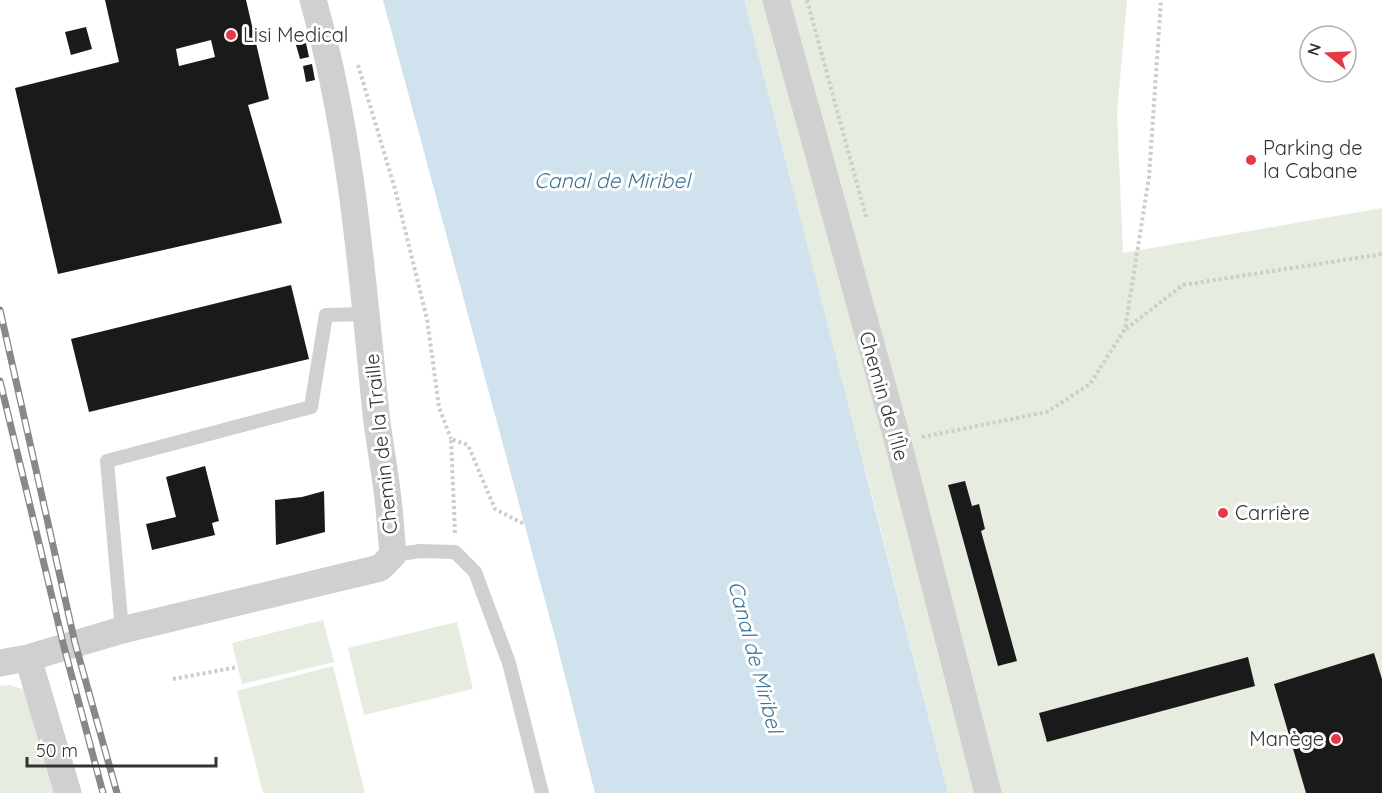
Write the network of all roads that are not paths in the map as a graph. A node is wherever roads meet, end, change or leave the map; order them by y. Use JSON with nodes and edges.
{"nodes":[{"id":1,"x":313,"y":0,"type":"edge"},
{"id":2,"x":776,"y":0,"type":"edge"},
{"id":3,"x":367,"y":314,"type":"junction"},
{"id":4,"x":393,"y":555,"type":"junction"},
{"id":5,"x":122,"y":630,"type":"junction"},
{"id":6,"x":27,"y":658,"type":"junction"},
{"id":7,"x":0,"y":663,"type":"edge"},
{"id":8,"x":68,"y":793,"type":"edge"},
{"id":9,"x":542,"y":793,"type":"edge"},
{"id":10,"x":988,"y":793,"type":"edge"}],
"edges":[{"from":1,"to":3,"type":"street","name":"Chemin de la Traille"},
{"from":2,"to":10,"type":"street","name":"Chemin de l'Île"},
{"from":3,"to":4,"type":"street","name":"Chemin de la Traille"},
{"from":3,"to":5,"type":"lane"},
{"from":4,"to":5,"type":"street","name":"Chemin de la Traille"},
{"from":4,"to":9,"type":"lane"},
{"from":5,"to":6,"type":"street","name":"Chemin de la Traille"},
{"from":6,"to":7,"type":"street","name":"Chemin de la Traille"},
{"from":6,"to":8,"type":"street"}]}
